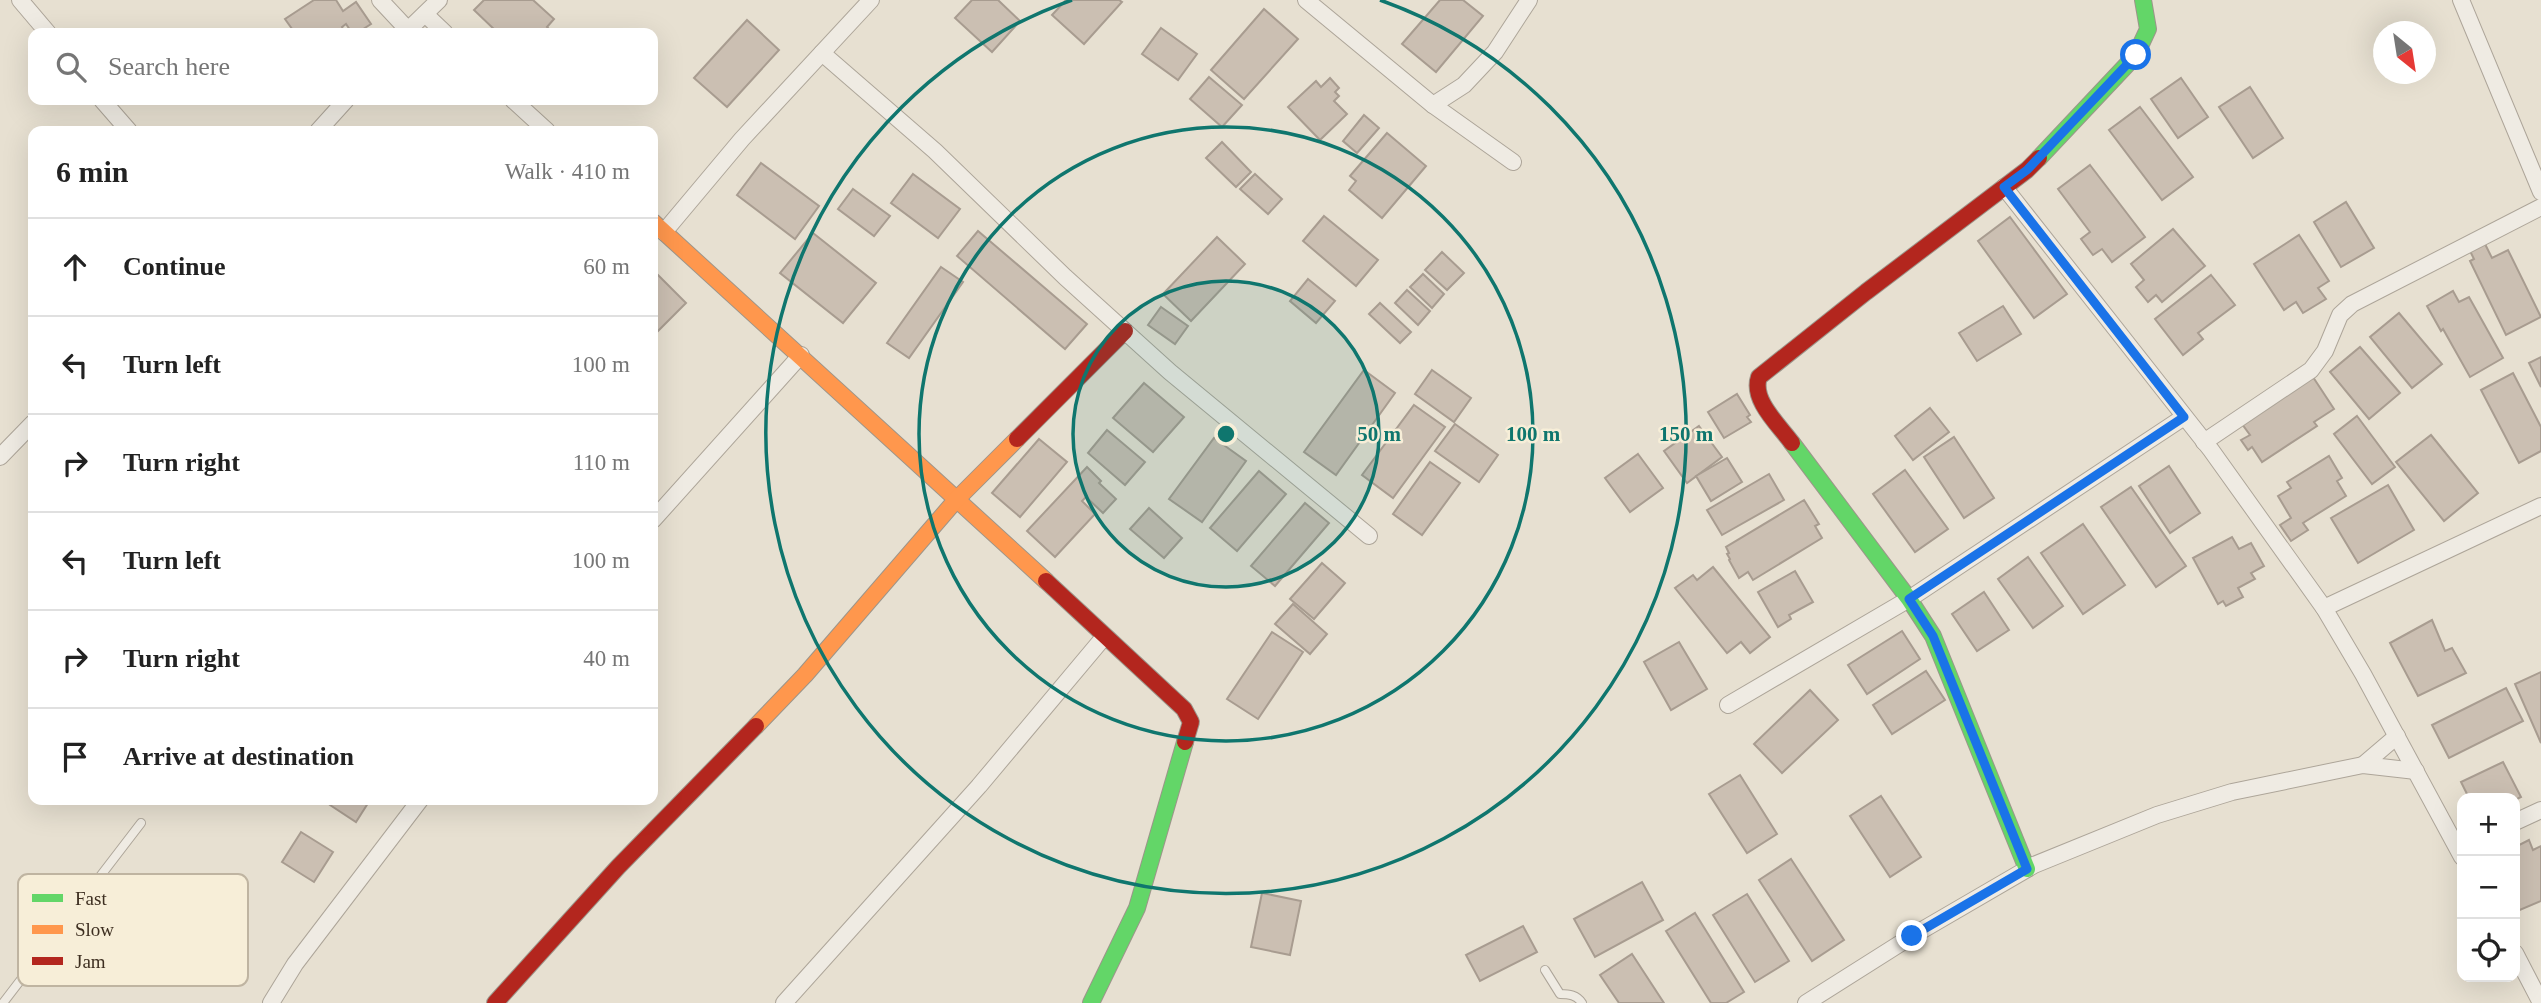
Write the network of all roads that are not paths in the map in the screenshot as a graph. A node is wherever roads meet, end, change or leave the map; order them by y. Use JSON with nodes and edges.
{"nodes":[{"id":1,"x":20,"y":0,"type":"edge"},
{"id":2,"x":380,"y":0,"type":"edge"},
{"id":3,"x":439,"y":0,"type":"edge"},
{"id":4,"x":871,"y":0,"type":"edge"},
{"id":5,"x":1306,"y":0,"type":"edge"},
{"id":6,"x":1529,"y":0,"type":"edge"},
{"id":7,"x":2143,"y":0,"type":"edge"},
{"id":8,"x":2461,"y":0,"type":"edge"},
{"id":9,"x":425,"y":14,"type":"junction"},
{"id":10,"x":44,"y":28,"type":"edge"},
{"id":11,"x":404,"y":28,"type":"edge"},
{"id":12,"x":411,"y":28,"type":"edge"},
{"id":13,"x":440,"y":28,"type":"edge"},
{"id":14,"x":822,"y":53,"type":"junction"},
{"id":15,"x":106,"y":105,"type":"edge"},
{"id":16,"x":341,"y":105,"type":"edge"},
{"id":17,"x":519,"y":105,"type":"edge"},
{"id":18,"x":1433,"y":105,"type":"junction"},
{"id":19,"x":125,"y":126,"type":"edge"},
{"id":20,"x":323,"y":126,"type":"edge"},
{"id":21,"x":542,"y":126,"type":"edge"},
{"id":22,"x":1513,"y":162,"type":"dead end"},
{"id":23,"x":2004,"y":187,"type":"junction"},
{"id":24,"x":2541,"y":192,"type":"edge"},
{"id":25,"x":2541,"y":206,"type":"edge"},
{"id":26,"x":658,"y":227,"type":"edge"},
{"id":27,"x":1125,"y":331,"type":"junction"},
{"id":28,"x":801,"y":355,"type":"junction"},
{"id":29,"x":2184,"y":417,"type":"junction"},
{"id":30,"x":28,"y":428,"type":"edge"},
{"id":31,"x":2204,"y":442,"type":"junction"},
{"id":32,"x":0,"y":457,"type":"edge"},
{"id":33,"x":956,"y":500,"type":"junction"},
{"id":34,"x":2541,"y":506,"type":"edge"},
{"id":35,"x":658,"y":514,"type":"edge"},
{"id":36,"x":1369,"y":536,"type":"dead end"},
{"id":37,"x":1909,"y":599,"type":"junction"},
{"id":38,"x":2324,"y":608,"type":"junction"},
{"id":39,"x":1104,"y":637,"type":"junction"},
{"id":40,"x":1728,"y":705,"type":"dead end"},
{"id":41,"x":2397,"y":736,"type":"junction"},
{"id":42,"x":2363,"y":765,"type":"junction"},
{"id":43,"x":2416,"y":771,"type":"junction"},
{"id":44,"x":416,"y":805,"type":"edge"},
{"id":45,"x":2541,"y":810,"type":"edge"},
{"id":46,"x":2520,"y":820,"type":"edge"},
{"id":47,"x":141,"y":823,"type":"dead end"},
{"id":48,"x":2457,"y":845,"type":"edge"},
{"id":49,"x":2027,"y":869,"type":"junction"},
{"id":50,"x":102,"y":874,"type":"edge"},
{"id":51,"x":2520,"y":963,"type":"edge"},
{"id":52,"x":1545,"y":970,"type":"dead end"},
{"id":53,"x":18,"y":983,"type":"edge"},
{"id":54,"x":3,"y":1003,"type":"edge"},
{"id":55,"x":271,"y":1003,"type":"edge"},
{"id":56,"x":495,"y":1003,"type":"edge"},
{"id":57,"x":784,"y":1003,"type":"edge"},
{"id":58,"x":1091,"y":1003,"type":"edge"},
{"id":59,"x":1582,"y":1003,"type":"edge"},
{"id":60,"x":1806,"y":1003,"type":"edge"},
{"id":61,"x":2541,"y":1003,"type":"edge"}],
"edges":[{"from":1,"to":10,"type":"street"},
{"from":2,"to":11,"type":"street"},
{"from":3,"to":9,"type":"street"},
{"from":4,"to":14,"type":"street"},
{"from":5,"to":18,"type":"street"},
{"from":6,"to":18,"type":"street"},
{"from":7,"to":23,"type":"street"},
{"from":8,"to":24,"type":"street"},
{"from":9,"to":12,"type":"street"},
{"from":9,"to":13,"type":"street"},
{"from":14,"to":26,"type":"street"},
{"from":14,"to":27,"type":"street"},
{"from":15,"to":19,"type":"street"},
{"from":16,"to":20,"type":"street"},
{"from":17,"to":21,"type":"street"},
{"from":18,"to":22,"type":"street"},
{"from":23,"to":29,"type":"street"},
{"from":23,"to":37,"type":"street"},
{"from":25,"to":31,"type":"street"},
{"from":26,"to":28,"type":"street"},
{"from":27,"to":33,"type":"street"},
{"from":27,"to":36,"type":"street"},
{"from":28,"to":33,"type":"street"},
{"from":28,"to":35,"type":"street"},
{"from":29,"to":31,"type":"street"},
{"from":29,"to":37,"type":"street"},
{"from":30,"to":32,"type":"street"},
{"from":31,"to":38,"type":"street"},
{"from":33,"to":39,"type":"street"},
{"from":33,"to":56,"type":"street"},
{"from":34,"to":38,"type":"street"},
{"from":37,"to":40,"type":"street"},
{"from":37,"to":49,"type":"street"},
{"from":38,"to":41,"type":"street"},
{"from":39,"to":57,"type":"street"},
{"from":39,"to":58,"type":"street"},
{"from":41,"to":42,"type":"street"},
{"from":41,"to":43,"type":"street"},
{"from":42,"to":43,"type":"street"},
{"from":42,"to":49,"type":"street"},
{"from":43,"to":48,"type":"street"},
{"from":44,"to":55,"type":"street"},
{"from":45,"to":46,"type":"street"},
{"from":47,"to":50,"type":"lane"},
{"from":49,"to":60,"type":"street"},
{"from":51,"to":61,"type":"street"},
{"from":52,"to":59,"type":"lane"},
{"from":53,"to":54,"type":"lane"}]}
